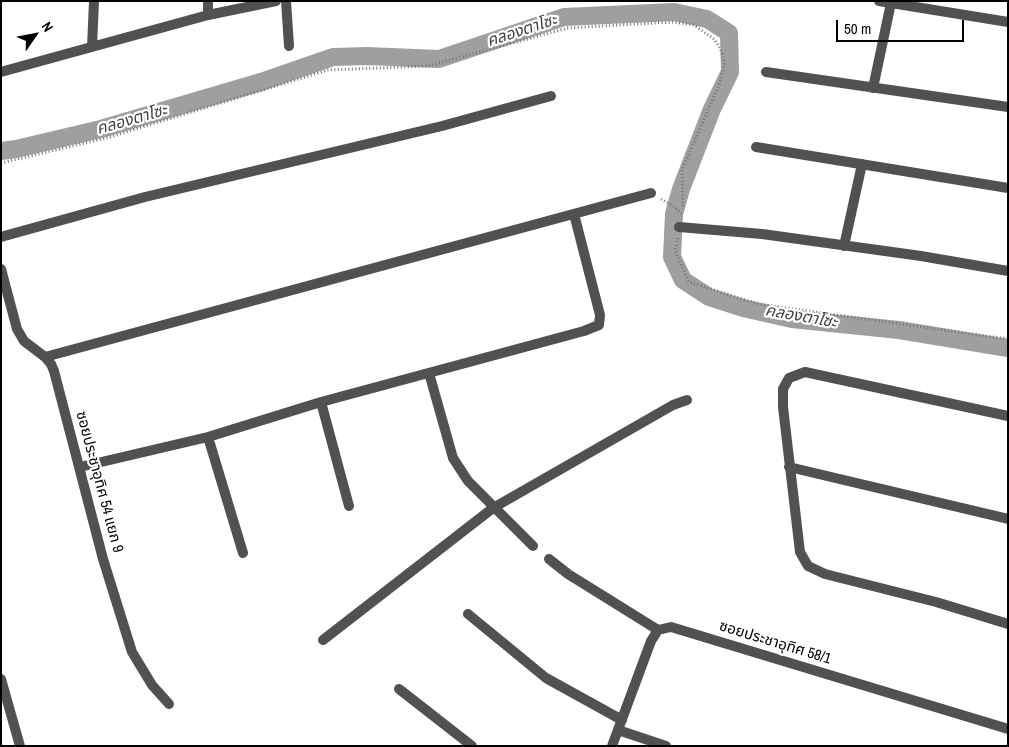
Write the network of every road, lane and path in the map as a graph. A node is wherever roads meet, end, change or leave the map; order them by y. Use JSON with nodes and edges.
{"nodes":[{"id":1,"x":94,"y":1,"type":"edge"},
{"id":2,"x":208,"y":1,"type":"edge"},
{"id":3,"x":276,"y":1,"type":"edge"},
{"id":4,"x":286,"y":1,"type":"edge"},
{"id":5,"x":879,"y":1,"type":"edge"},
{"id":6,"x":891,"y":3,"type":"junction"},
{"id":7,"x":208,"y":15,"type":"junction"},
{"id":8,"x":1008,"y":22,"type":"edge"},
{"id":9,"x":289,"y":46,"type":"dead end"},
{"id":10,"x":92,"y":47,"type":"junction"},
{"id":11,"x":1,"y":72,"type":"edge"},
{"id":12,"x":766,"y":72,"type":"dead end"},
{"id":13,"x":873,"y":88,"type":"junction"},
{"id":14,"x":551,"y":96,"type":"dead end"},
{"id":15,"x":1008,"y":107,"type":"edge"},
{"id":16,"x":756,"y":147,"type":"dead end"},
{"id":17,"x":1,"y":163,"type":"edge"},
{"id":18,"x":862,"y":164,"type":"junction"},
{"id":19,"x":1008,"y":188,"type":"edge"},
{"id":20,"x":651,"y":193,"type":"dead end"},
{"id":21,"x":683,"y":209,"type":"dead end"},
{"id":22,"x":574,"y":214,"type":"junction"},
{"id":23,"x":680,"y":227,"type":"joint"},
{"id":24,"x":1,"y":237,"type":"edge"},
{"id":25,"x":844,"y":246,"type":"junction"},
{"id":26,"x":1,"y":269,"type":"edge"},
{"id":27,"x":1008,"y":271,"type":"edge"},
{"id":28,"x":1008,"y":339,"type":"edge"},
{"id":29,"x":45,"y":357,"type":"junction"},
{"id":30,"x":429,"y":373,"type":"junction"},
{"id":31,"x":688,"y":400,"type":"dead end"},
{"id":32,"x":321,"y":402,"type":"junction"},
{"id":33,"x":1008,"y":416,"type":"edge"},
{"id":34,"x":208,"y":437,"type":"junction"},
{"id":35,"x":789,"y":467,"type":"junction"},
{"id":36,"x":80,"y":468,"type":"junction"},
{"id":37,"x":350,"y":506,"type":"dead end"},
{"id":38,"x":493,"y":508,"type":"junction"},
{"id":39,"x":1008,"y":519,"type":"edge"},
{"id":40,"x":533,"y":546,"type":"dead end"},
{"id":41,"x":243,"y":553,"type":"dead end"},
{"id":42,"x":549,"y":559,"type":"dead end"},
{"id":43,"x":468,"y":614,"type":"dead end"},
{"id":44,"x":1008,"y":624,"type":"edge"},
{"id":45,"x":658,"y":630,"type":"junction"},
{"id":46,"x":323,"y":640,"type":"dead end"},
{"id":47,"x":1,"y":679,"type":"edge"},
{"id":48,"x":399,"y":689,"type":"dead end"},
{"id":49,"x":169,"y":704,"type":"dead end"},
{"id":50,"x":620,"y":725,"type":"junction"},
{"id":51,"x":1008,"y":729,"type":"edge"},
{"id":52,"x":20,"y":746,"type":"edge"},
{"id":53,"x":472,"y":746,"type":"edge"},
{"id":54,"x":612,"y":746,"type":"edge"},
{"id":55,"x":666,"y":746,"type":"edge"}],
"edges":[{"from":1,"to":10,"type":"street"},
{"from":2,"to":7,"type":"street"},
{"from":3,"to":7,"type":"street"},
{"from":4,"to":9,"type":"street"},
{"from":5,"to":6,"type":"street"},
{"from":6,"to":8,"type":"street"},
{"from":6,"to":13,"type":"street"},
{"from":7,"to":10,"type":"street"},
{"from":10,"to":11,"type":"street"},
{"from":12,"to":13,"type":"street"},
{"from":13,"to":15,"type":"street"},
{"from":14,"to":24,"type":"street"},
{"from":16,"to":18,"type":"street"},
{"from":17,"to":21,"type":"path"},
{"from":18,"to":19,"type":"street"},
{"from":18,"to":25,"type":"street"},
{"from":20,"to":22,"type":"street"},
{"from":22,"to":29,"type":"street"},
{"from":22,"to":30,"type":"street"},
{"from":23,"to":25,"type":"street"},
{"from":23,"to":28,"type":"path"},
{"from":25,"to":27,"type":"street"},
{"from":26,"to":29,"type":"street","name":"ซอยประชาอุทิศ 54 แยก 9"},
{"from":29,"to":36,"type":"street","name":"ซอยประชาอุทิศ 54 แยก 9"},
{"from":30,"to":32,"type":"street"},
{"from":30,"to":38,"type":"street"},
{"from":31,"to":38,"type":"street"},
{"from":32,"to":34,"type":"street"},
{"from":32,"to":37,"type":"street"},
{"from":33,"to":35,"type":"street"},
{"from":34,"to":36,"type":"street"},
{"from":34,"to":41,"type":"street"},
{"from":35,"to":39,"type":"street"},
{"from":35,"to":44,"type":"street"},
{"from":36,"to":49,"type":"street","name":"ซอยประชาอุทิศ 54 แยก 9"},
{"from":38,"to":40,"type":"street"},
{"from":38,"to":46,"type":"street"},
{"from":42,"to":45,"type":"street"},
{"from":43,"to":50,"type":"street"},
{"from":45,"to":50,"type":"street"},
{"from":45,"to":51,"type":"street","name":"ซอยประชาอุทิศ 58/1"},
{"from":47,"to":52,"type":"street"},
{"from":48,"to":53,"type":"street"},
{"from":50,"to":54,"type":"street"},
{"from":50,"to":55,"type":"street"}]}
